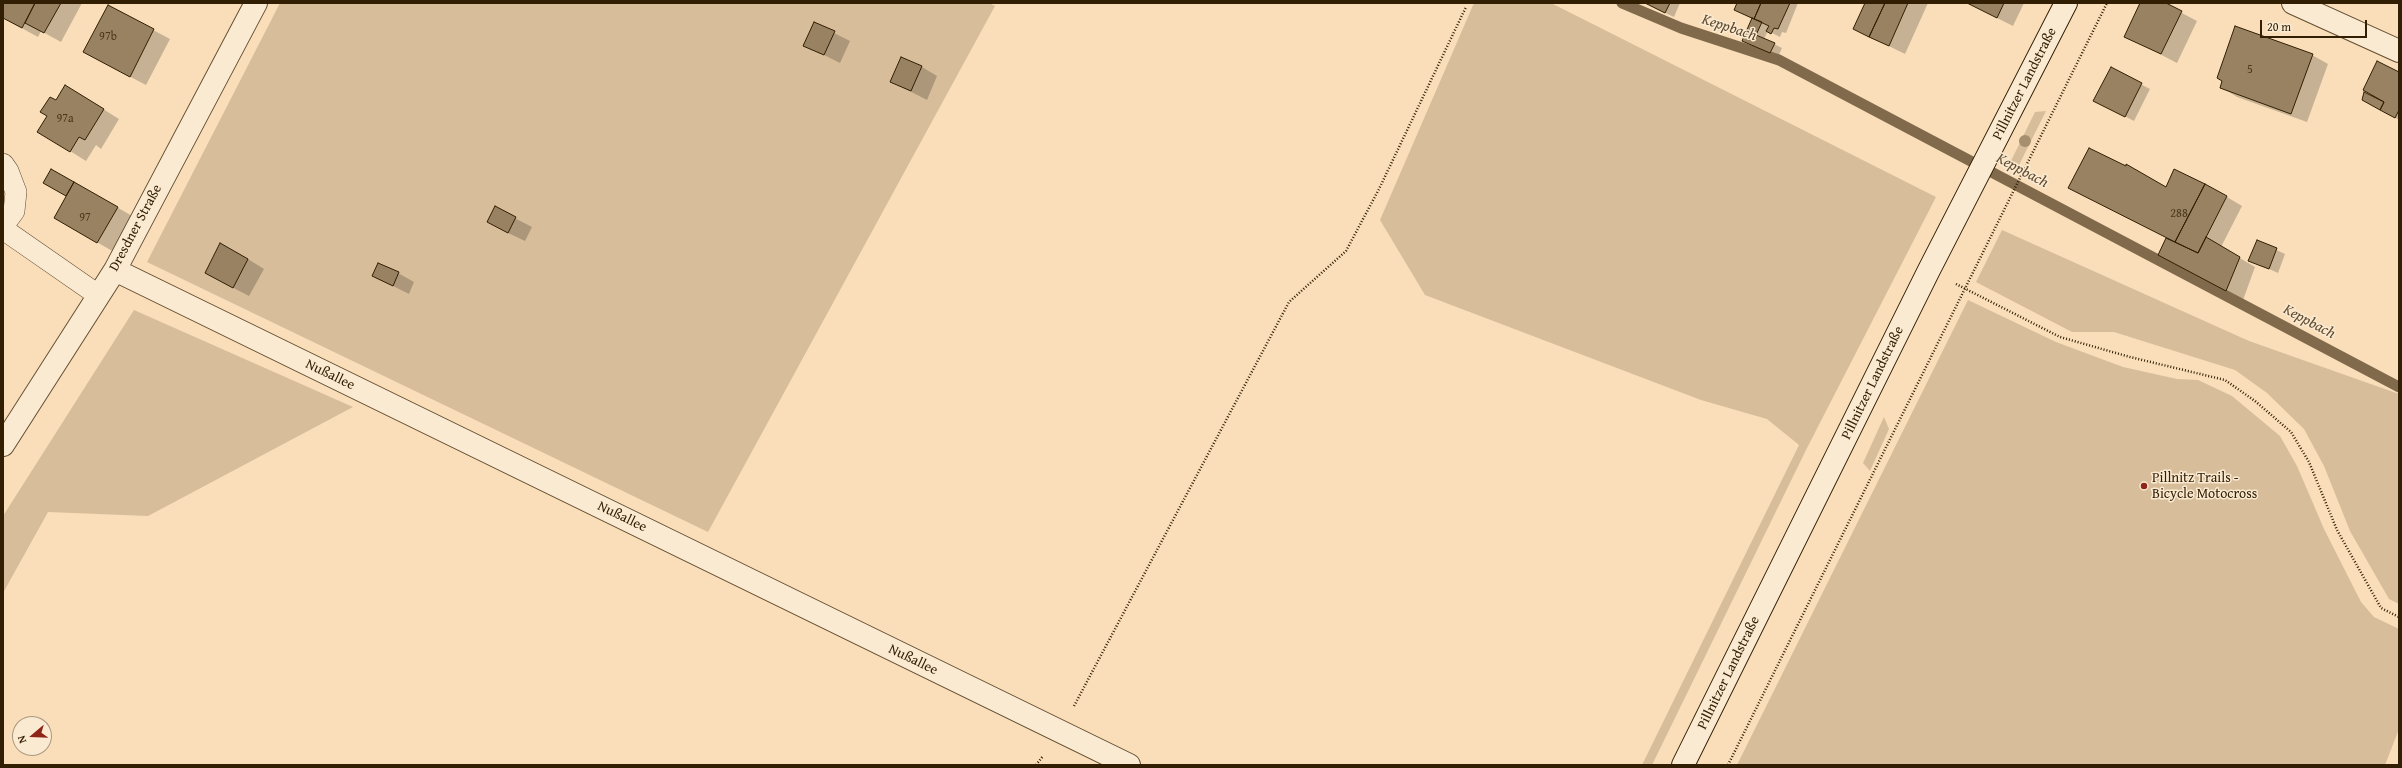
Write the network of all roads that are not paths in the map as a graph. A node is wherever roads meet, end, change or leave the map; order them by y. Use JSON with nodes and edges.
{"nodes":[{"id":1,"x":256,"y":3,"type":"edge"},
{"id":2,"x":2066,"y":3,"type":"edge"},
{"id":3,"x":2293,"y":3,"type":"edge"},
{"id":4,"x":2399,"y":51,"type":"edge"},
{"id":5,"x":3,"y":164,"type":"edge"},
{"id":6,"x":3,"y":228,"type":"edge"},
{"id":7,"x":114,"y":270,"type":"junction"},
{"id":8,"x":98,"y":295,"type":"junction"},
{"id":9,"x":3,"y":445,"type":"edge"},
{"id":10,"x":1129,"y":765,"type":"edge"},
{"id":11,"x":1683,"y":765,"type":"edge"}],
"edges":[{"from":1,"to":7,"type":"street","name":"Dresdner Straße"},
{"from":2,"to":11,"type":"street","name":"Pillnitzer Landstraße"},
{"from":3,"to":4,"type":"street"},
{"from":5,"to":6,"type":"lane"},
{"from":6,"to":8,"type":"lane"},
{"from":7,"to":8,"type":"street","name":"Dresdner Straße"},
{"from":7,"to":10,"type":"street","name":"Nußallee"},
{"from":8,"to":9,"type":"street","name":"Dresdner Straße"}]}
